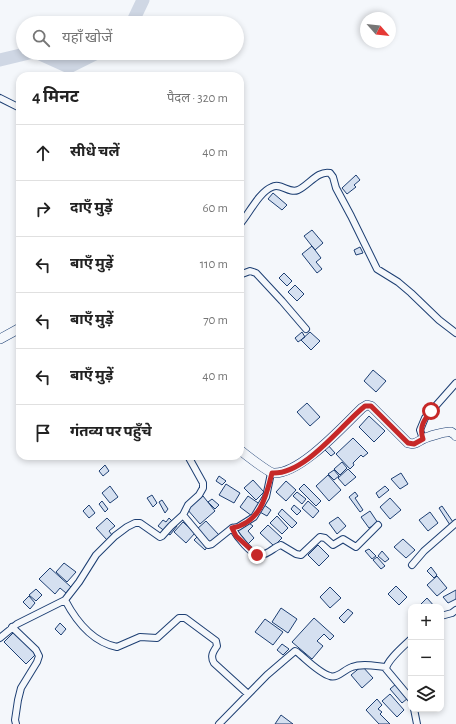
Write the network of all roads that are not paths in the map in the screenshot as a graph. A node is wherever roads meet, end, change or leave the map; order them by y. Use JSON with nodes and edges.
{"nodes":[{"id":1,"x":0,"y":98,"type":"edge"},
{"id":2,"x":16,"y":106,"type":"edge"},
{"id":3,"x":244,"y":218,"type":"edge"},
{"id":4,"x":244,"y":273,"type":"edge"},
{"id":5,"x":306,"y":329,"type":"dead end"},
{"id":6,"x":16,"y":330,"type":"edge"},
{"id":7,"x":456,"y":333,"type":"edge"},
{"id":8,"x":0,"y":339,"type":"edge"},
{"id":9,"x":456,"y":383,"type":"edge"},
{"id":10,"x":456,"y":436,"type":"edge"},
{"id":11,"x":423,"y":439,"type":"junction"},
{"id":12,"x":244,"y":453,"type":"edge"},
{"id":13,"x":190,"y":460,"type":"edge"},
{"id":14,"x":272,"y":473,"type":"junction"},
{"id":15,"x":183,"y":515,"type":"junction"},
{"id":16,"x":456,"y":523,"type":"edge"},
{"id":17,"x":378,"y":525,"type":"dead end"},
{"id":18,"x":232,"y":528,"type":"junction"},
{"id":19,"x":412,"y":565,"type":"dead end"},
{"id":20,"x":65,"y":600,"type":"junction"},
{"id":21,"x":456,"y":610,"type":"edge"},
{"id":22,"x":444,"y":615,"type":"edge"},
{"id":23,"x":12,"y":628,"type":"junction"},
{"id":24,"x":0,"y":638,"type":"edge"},
{"id":25,"x":410,"y":640,"type":"edge"},
{"id":26,"x":386,"y":667,"type":"junction"},
{"id":27,"x":248,"y":694,"type":"junction"},
{"id":28,"x":408,"y":696,"type":"edge"},
{"id":29,"x":415,"y":712,"type":"edge"},
{"id":30,"x":16,"y":724,"type":"edge"},
{"id":31,"x":219,"y":724,"type":"edge"},
{"id":32,"x":417,"y":724,"type":"edge"}],
"edges":[{"from":1,"to":2,"type":"street"},
{"from":3,"to":7,"type":"street"},
{"from":4,"to":5,"type":"street"},
{"from":6,"to":8,"type":"street"},
{"from":9,"to":11,"type":"street"},
{"from":10,"to":11,"type":"street"},
{"from":11,"to":14,"type":"street"},
{"from":12,"to":14,"type":"street"},
{"from":13,"to":15,"type":"street"},
{"from":14,"to":18,"type":"street"},
{"from":15,"to":18,"type":"street"},
{"from":15,"to":20,"type":"street"},
{"from":16,"to":19,"type":"street"},
{"from":17,"to":18,"type":"street"},
{"from":20,"to":23,"type":"street"},
{"from":20,"to":27,"type":"street"},
{"from":21,"to":22,"type":"street"},
{"from":23,"to":24,"type":"street"},
{"from":23,"to":30,"type":"street"},
{"from":25,"to":26,"type":"street"},
{"from":26,"to":27,"type":"street"},
{"from":26,"to":28,"type":"street"},
{"from":27,"to":31,"type":"street"},
{"from":29,"to":32,"type":"street"}]}
